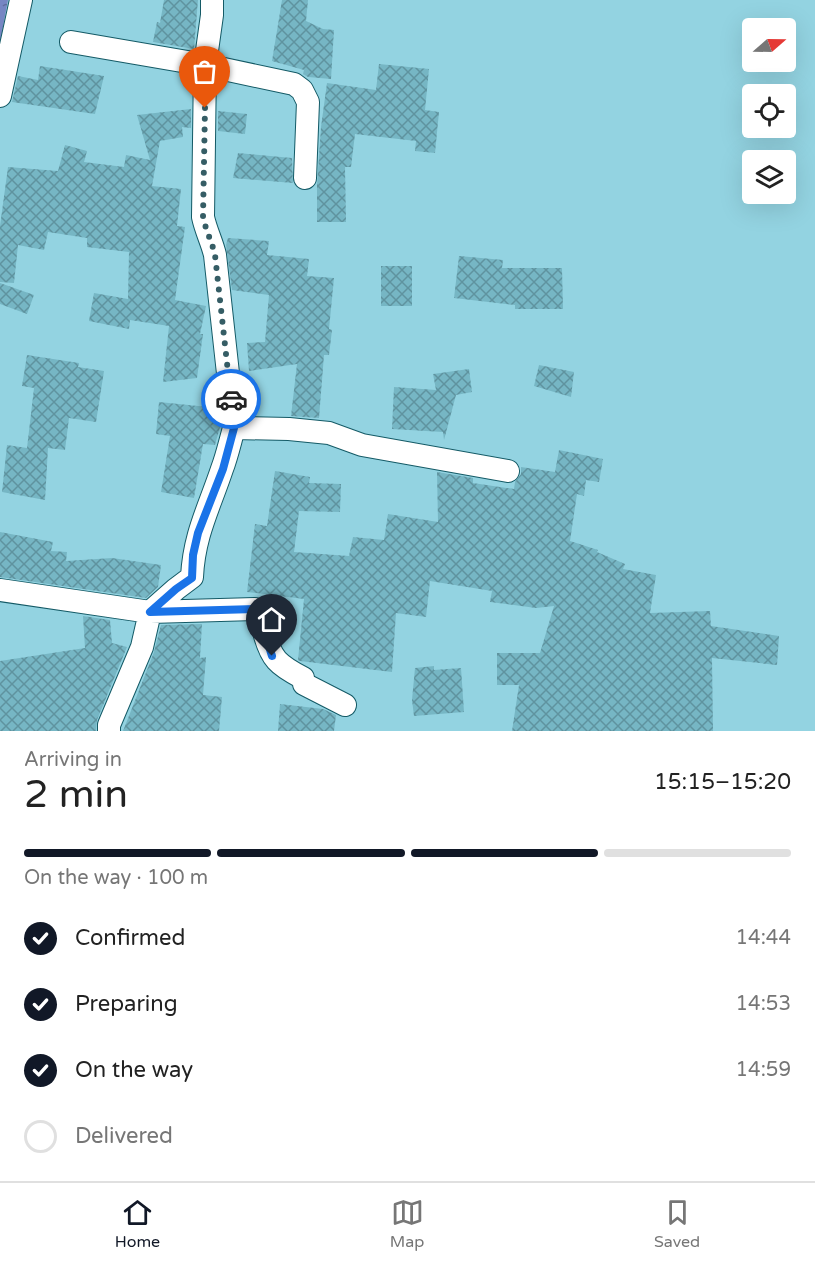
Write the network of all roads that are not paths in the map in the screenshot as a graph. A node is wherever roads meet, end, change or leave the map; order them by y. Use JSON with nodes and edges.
{"nodes":[{"id":1,"x":21,"y":0,"type":"edge"},
{"id":2,"x":212,"y":0,"type":"edge"},
{"id":3,"x":71,"y":42,"type":"dead end"},
{"id":4,"x":205,"y":65,"type":"junction"},
{"id":5,"x":0,"y":96,"type":"edge"},
{"id":6,"x":305,"y":178,"type":"dead end"},
{"id":7,"x":234,"y":428,"type":"junction"},
{"id":8,"x":508,"y":471,"type":"dead end"},
{"id":9,"x":0,"y":590,"type":"edge"},
{"id":10,"x":150,"y":612,"type":"junction"},
{"id":11,"x":345,"y":705,"type":"dead end"},
{"id":12,"x":109,"y":731,"type":"edge"}],
"edges":[{"from":1,"to":5,"type":"street"},
{"from":2,"to":4,"type":"street"},
{"from":3,"to":4,"type":"street"},
{"from":4,"to":6,"type":"street"},
{"from":4,"to":7,"type":"street"},
{"from":7,"to":8,"type":"street"},
{"from":7,"to":10,"type":"street"},
{"from":9,"to":10,"type":"street"},
{"from":10,"to":11,"type":"street"},
{"from":10,"to":12,"type":"street"}]}
